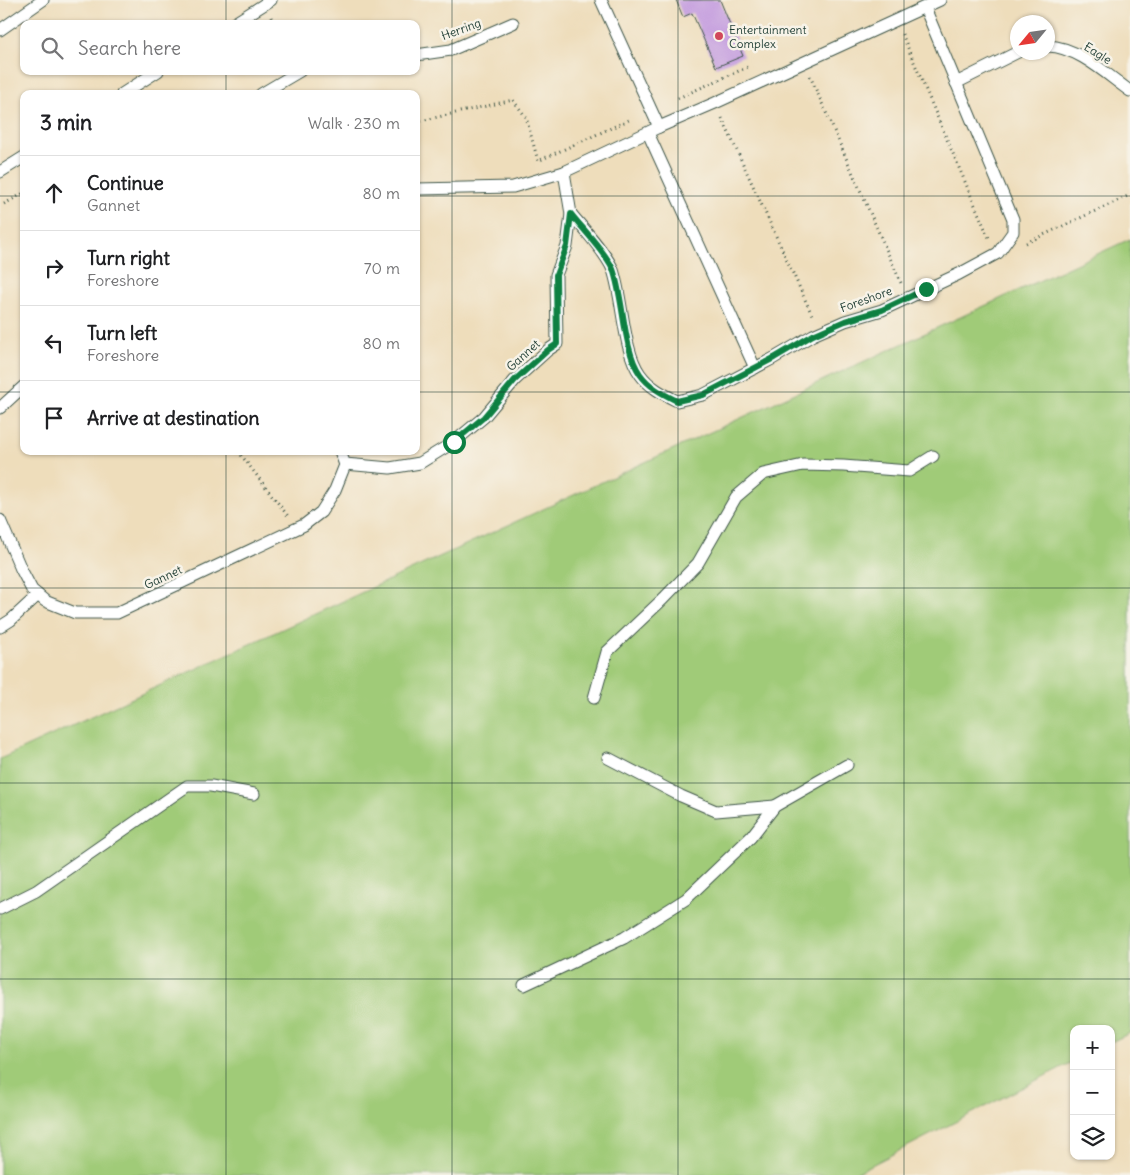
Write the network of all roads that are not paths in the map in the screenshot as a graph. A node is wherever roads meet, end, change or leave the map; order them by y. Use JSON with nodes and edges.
{"nodes":[{"id":1,"x":43,"y":0,"type":"edge"},
{"id":2,"x":271,"y":0,"type":"edge"},
{"id":3,"x":601,"y":0,"type":"edge"},
{"id":4,"x":940,"y":0,"type":"edge"},
{"id":5,"x":925,"y":8,"type":"junction"},
{"id":6,"x":239,"y":20,"type":"edge"},
{"id":7,"x":513,"y":23,"type":"dead end"},
{"id":8,"x":0,"y":30,"type":"edge"},
{"id":9,"x":1055,"y":46,"type":"edge"},
{"id":10,"x":420,"y":54,"type":"edge"},
{"id":11,"x":1010,"y":56,"type":"edge"},
{"id":12,"x":152,"y":75,"type":"edge"},
{"id":13,"x":293,"y":75,"type":"edge"},
{"id":14,"x":956,"y":83,"type":"junction"},
{"id":15,"x":128,"y":90,"type":"edge"},
{"id":16,"x":268,"y":90,"type":"edge"},
{"id":17,"x":1130,"y":91,"type":"edge"},
{"id":18,"x":659,"y":127,"type":"junction"},
{"id":19,"x":648,"y":134,"type":"junction"},
{"id":20,"x":20,"y":160,"type":"edge"},
{"id":21,"x":0,"y":172,"type":"edge"},
{"id":22,"x":564,"y":172,"type":"junction"},
{"id":23,"x":420,"y":189,"type":"edge"},
{"id":24,"x":571,"y":214,"type":"junction"},
{"id":25,"x":755,"y":368,"type":"junction"},
{"id":26,"x":20,"y":390,"type":"edge"},
{"id":27,"x":0,"y":408,"type":"edge"},
{"id":28,"x":342,"y":455,"type":"edge"},
{"id":29,"x":933,"y":456,"type":"dead end"},
{"id":30,"x":345,"y":464,"type":"junction"},
{"id":31,"x":0,"y":520,"type":"edge"},
{"id":32,"x":38,"y":595,"type":"junction"},
{"id":33,"x":0,"y":627,"type":"edge"},
{"id":34,"x":594,"y":698,"type":"dead end"},
{"id":35,"x":608,"y":758,"type":"dead end"},
{"id":36,"x":848,"y":764,"type":"dead end"},
{"id":37,"x":254,"y":794,"type":"dead end"},
{"id":38,"x":775,"y":806,"type":"junction"},
{"id":39,"x":0,"y":908,"type":"edge"},
{"id":40,"x":524,"y":985,"type":"dead end"}],
"edges":[{"from":1,"to":8,"type":"lane"},
{"from":2,"to":6,"type":"lane"},
{"from":3,"to":18,"type":"lane"},
{"from":4,"to":5,"type":"lane"},
{"from":5,"to":14,"type":"lane","name":"Foreshore"},
{"from":5,"to":18,"type":"lane"},
{"from":7,"to":10,"type":"lane","name":"Herring"},
{"from":9,"to":17,"type":"lane","name":"Eagle"},
{"from":11,"to":14,"type":"lane"},
{"from":12,"to":15,"type":"lane"},
{"from":13,"to":16,"type":"lane"},
{"from":14,"to":25,"type":"lane","name":"Foreshore"},
{"from":18,"to":19,"type":"lane"},
{"from":19,"to":22,"type":"lane"},
{"from":19,"to":25,"type":"lane"},
{"from":20,"to":21,"type":"lane"},
{"from":22,"to":23,"type":"lane"},
{"from":22,"to":24,"type":"lane"},
{"from":24,"to":25,"type":"lane","name":"Foreshore"},
{"from":24,"to":30,"type":"lane","name":"Gannet"},
{"from":26,"to":27,"type":"lane"},
{"from":28,"to":30,"type":"lane"},
{"from":29,"to":34,"type":"lane"},
{"from":30,"to":32,"type":"lane","name":"Gannet"},
{"from":31,"to":32,"type":"lane","name":"Gannet"},
{"from":32,"to":33,"type":"lane"},
{"from":35,"to":38,"type":"lane"},
{"from":36,"to":38,"type":"lane"},
{"from":37,"to":39,"type":"lane"},
{"from":38,"to":40,"type":"lane"}]}
